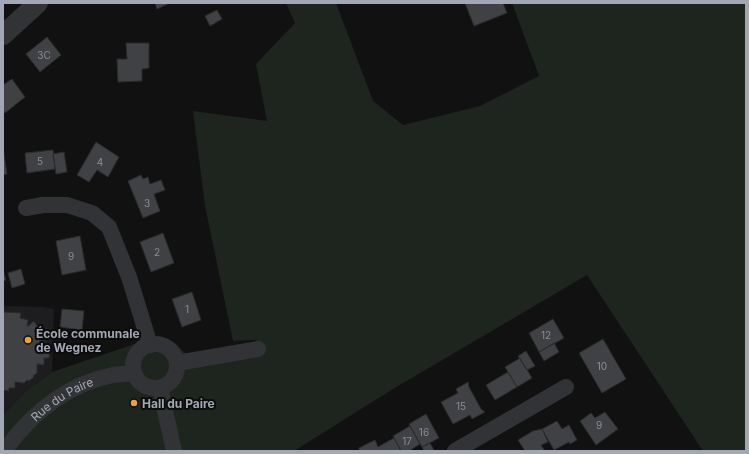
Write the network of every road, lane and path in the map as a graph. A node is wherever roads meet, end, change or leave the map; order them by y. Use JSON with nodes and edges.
{"nodes":[{"id":1,"x":38,"y":3,"type":"edge"},
{"id":2,"x":3,"y":35,"type":"edge"},
{"id":3,"x":26,"y":208,"type":"dead end"},
{"id":4,"x":150,"y":345,"type":"junction"},
{"id":5,"x":258,"y":348,"type":"dead end"},
{"id":6,"x":177,"y":363,"type":"junction"},
{"id":7,"x":134,"y":373,"type":"junction"},
{"id":8,"x":566,"y":387,"type":"dead end"},
{"id":9,"x":160,"y":388,"type":"junction"},
{"id":10,"x":4,"y":451,"type":"edge"},
{"id":11,"x":174,"y":451,"type":"edge"},
{"id":12,"x":455,"y":451,"type":"edge"}],
"edges":[{"from":1,"to":2,"type":"street"},
{"from":3,"to":4,"type":"street"},
{"from":4,"to":6,"type":"street"},
{"from":4,"to":7,"type":"street"},
{"from":5,"to":6,"type":"street"},
{"from":6,"to":9,"type":"street"},
{"from":7,"to":9,"type":"street"},
{"from":7,"to":10,"type":"street","name":"Rue du Paire"},
{"from":8,"to":12,"type":"street"},
{"from":9,"to":11,"type":"street"}]}
